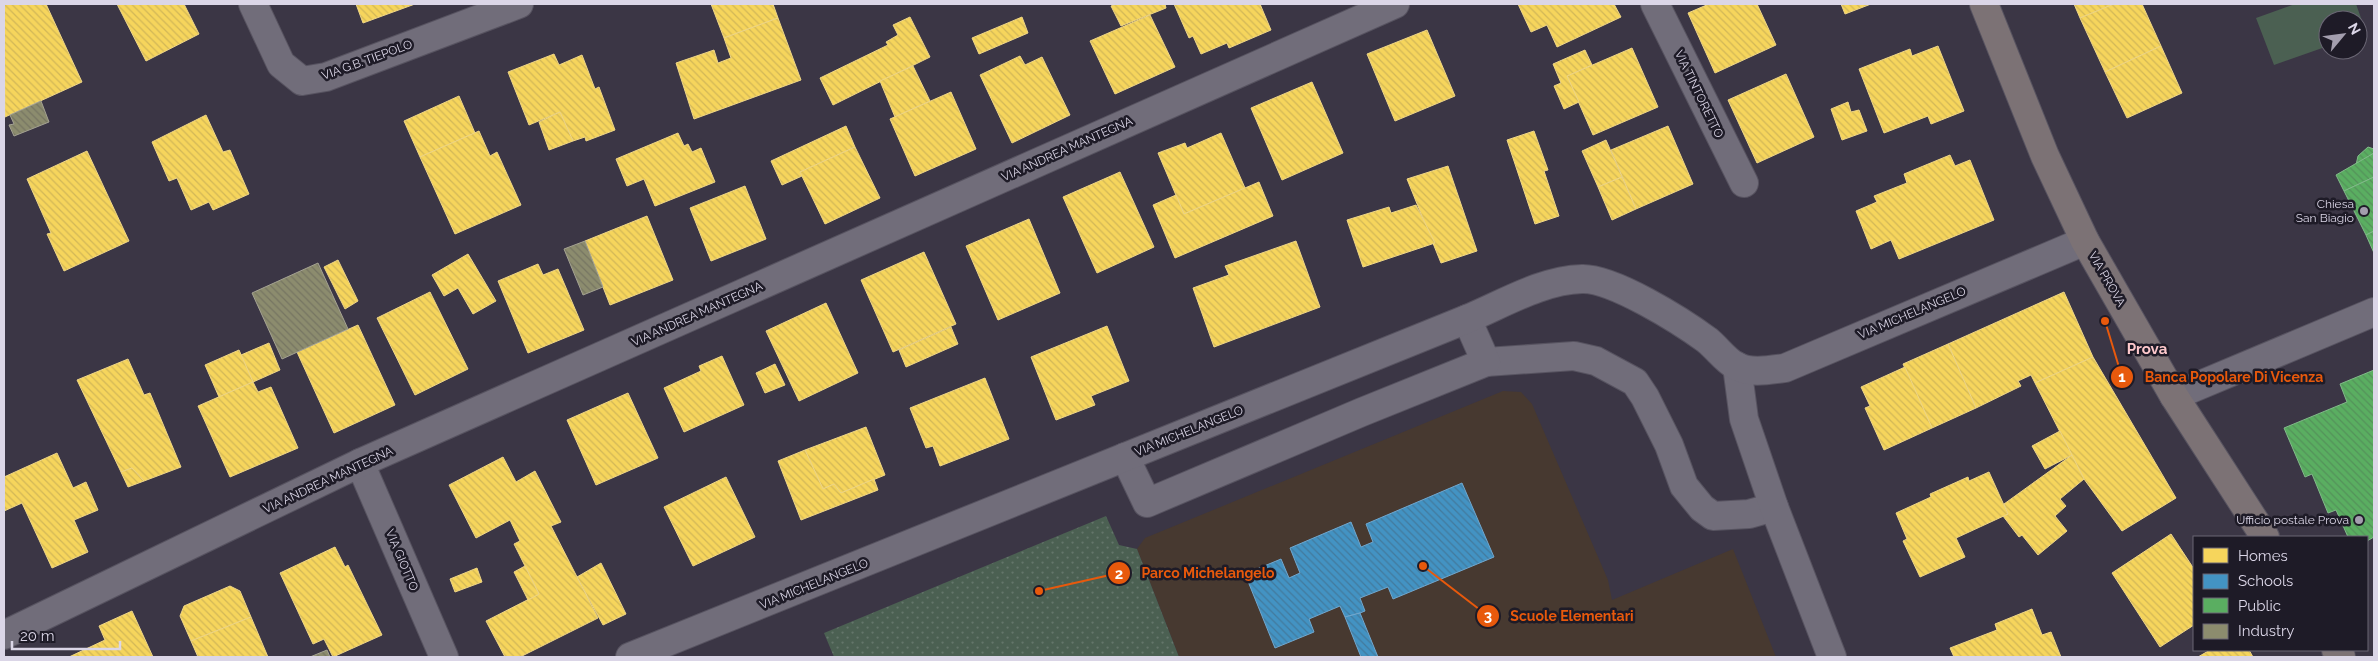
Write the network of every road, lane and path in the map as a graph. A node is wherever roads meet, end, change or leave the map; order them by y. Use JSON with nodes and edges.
{"nodes":[{"id":1,"x":253,"y":4,"type":"edge"},
{"id":2,"x":518,"y":4,"type":"edge"},
{"id":3,"x":1396,"y":4,"type":"edge"},
{"id":4,"x":1654,"y":4,"type":"edge"},
{"id":5,"x":1984,"y":4,"type":"edge"},
{"id":6,"x":1744,"y":183,"type":"dead end"},
{"id":7,"x":2084,"y":240,"type":"junction"},
{"id":8,"x":2374,"y":312,"type":"edge"},
{"id":9,"x":1467,"y":319,"type":"junction"},
{"id":10,"x":1486,"y":362,"type":"junction"},
{"id":11,"x":1737,"y":366,"type":"junction"},
{"id":12,"x":2174,"y":396,"type":"junction"},
{"id":13,"x":1125,"y":457,"type":"junction"},
{"id":14,"x":360,"y":463,"type":"junction"},
{"id":15,"x":1774,"y":507,"type":"junction"},
{"id":16,"x":2264,"y":536,"type":"edge"},
{"id":17,"x":4,"y":635,"type":"edge"},
{"id":18,"x":444,"y":657,"type":"edge"},
{"id":19,"x":630,"y":657,"type":"edge"},
{"id":20,"x":1832,"y":657,"type":"edge"}],
"edges":[{"from":1,"to":2,"type":"street","name":"VIA G.B. TIEPOLO"},
{"from":3,"to":14,"type":"street","name":"VIA ANDREA MANTEGNA"},
{"from":4,"to":6,"type":"street","name":"VIA TINTORETTO"},
{"from":5,"to":7,"type":"main road","name":"VIA PROVA"},
{"from":7,"to":11,"type":"street","name":"VIA MICHELANGELO"},
{"from":7,"to":12,"type":"main road","name":"VIA PROVA"},
{"from":8,"to":12,"type":"street"},
{"from":9,"to":10,"type":"street"},
{"from":9,"to":11,"type":"street","name":"VIA MICHELANGELO"},
{"from":9,"to":13,"type":"street","name":"VIA MICHELANGELO"},
{"from":10,"to":13,"type":"street"},
{"from":10,"to":15,"type":"street"},
{"from":11,"to":15,"type":"street"},
{"from":12,"to":16,"type":"main road","name":"VIA PROVA"},
{"from":13,"to":19,"type":"street","name":"VIA MICHELANGELO"},
{"from":14,"to":17,"type":"street","name":"VIA ANDREA MANTEGNA"},
{"from":14,"to":18,"type":"street","name":"VIA GIOTTO"},
{"from":15,"to":20,"type":"street"}]}
